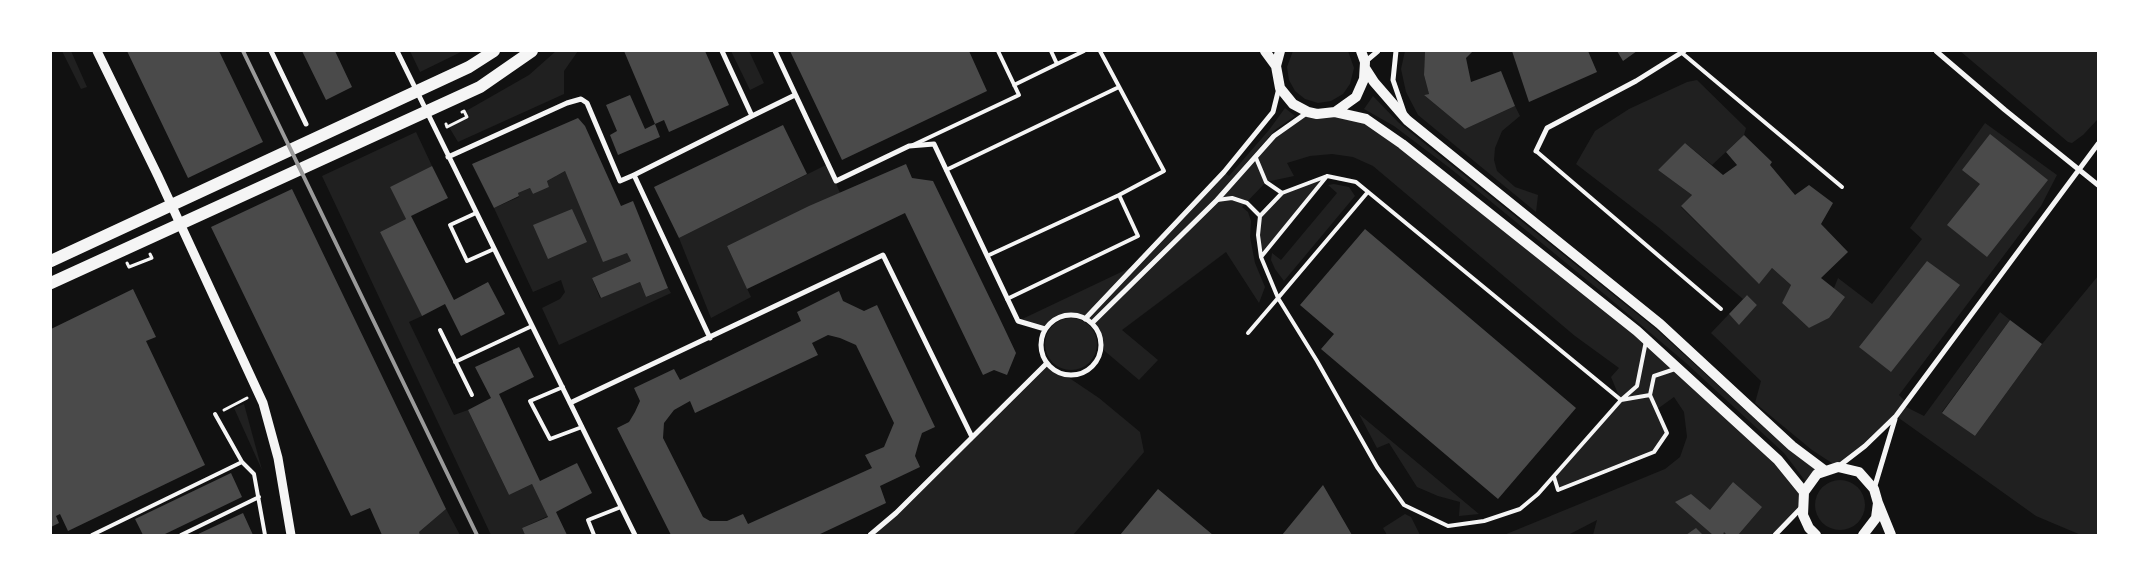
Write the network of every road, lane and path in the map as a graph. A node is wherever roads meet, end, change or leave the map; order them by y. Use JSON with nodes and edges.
{"nodes":[{"id":1,"x":97,"y":51,"type":"edge"},
{"id":2,"x":271,"y":51,"type":"edge"},
{"id":3,"x":396,"y":51,"type":"edge"},
{"id":4,"x":494,"y":51,"type":"edge"},
{"id":5,"x":532,"y":51,"type":"edge"},
{"id":6,"x":722,"y":51,"type":"edge"},
{"id":7,"x":774,"y":51,"type":"edge"},
{"id":8,"x":998,"y":51,"type":"edge"},
{"id":9,"x":1051,"y":51,"type":"edge"},
{"id":10,"x":1084,"y":51,"type":"edge"},
{"id":11,"x":1100,"y":51,"type":"edge"},
{"id":12,"x":1265,"y":51,"type":"edge"},
{"id":13,"x":1280,"y":51,"type":"edge"},
{"id":14,"x":1361,"y":51,"type":"edge"},
{"id":15,"x":1378,"y":51,"type":"edge"},
{"id":16,"x":1396,"y":51,"type":"edge"},
{"id":17,"x":1936,"y":51,"type":"edge"},
{"id":18,"x":1683,"y":52,"type":"edge"},
{"id":19,"x":1057,"y":64,"type":"junction"},
{"id":20,"x":1365,"y":65,"type":"junction"},
{"id":21,"x":1276,"y":66,"type":"junction"},
{"id":22,"x":1014,"y":85,"type":"junction"},
{"id":23,"x":1119,"y":87,"type":"junction"},
{"id":24,"x":1280,"y":88,"type":"junction"},
{"id":25,"x":795,"y":95,"type":"junction"},
{"id":26,"x":1308,"y":112,"type":"junction"},
{"id":27,"x":1335,"y":112,"type":"junction"},
{"id":28,"x":457,"y":114,"type":"dead end"},
{"id":29,"x":752,"y":116,"type":"junction"},
{"id":30,"x":1407,"y":120,"type":"junction"},
{"id":31,"x":443,"y":121,"type":"dead end"},
{"id":32,"x":306,"y":124,"type":"dead end"},
{"id":33,"x":2098,"y":144,"type":"edge"},
{"id":34,"x":909,"y":146,"type":"junction"},
{"id":35,"x":1536,"y":151,"type":"joint"},
{"id":36,"x":448,"y":157,"type":"junction"},
{"id":37,"x":1256,"y":158,"type":"junction"},
{"id":38,"x":2079,"y":169,"type":"junction"},
{"id":39,"x":946,"y":170,"type":"junction"},
{"id":40,"x":634,"y":176,"type":"junction"},
{"id":41,"x":1327,"y":176,"type":"junction"},
{"id":42,"x":2098,"y":185,"type":"edge"},
{"id":43,"x":1842,"y":186,"type":"dead end"},
{"id":44,"x":1282,"y":193,"type":"junction"},
{"id":45,"x":1366,"y":193,"type":"junction"},
{"id":46,"x":1119,"y":195,"type":"junction"},
{"id":47,"x":1217,"y":200,"type":"junction"},
{"id":48,"x":476,"y":213,"type":"junction"},
{"id":49,"x":1260,"y":216,"type":"junction"},
{"id":50,"x":494,"y":249,"type":"junction"},
{"id":51,"x":150,"y":254,"type":"dead end"},
{"id":52,"x":987,"y":256,"type":"junction"},
{"id":53,"x":1261,"y":257,"type":"junction"},
{"id":54,"x":126,"y":260,"type":"dead end"},
{"id":55,"x":51,"y":261,"type":"edge"},
{"id":56,"x":51,"y":284,"type":"edge"},
{"id":57,"x":1278,"y":298,"type":"junction"},
{"id":58,"x":1007,"y":299,"type":"junction"},
{"id":59,"x":1721,"y":309,"type":"dead end"},
{"id":60,"x":1085,"y":318,"type":"junction"},
{"id":61,"x":1092,"y":323,"type":"junction"},
{"id":62,"x":532,"y":326,"type":"junction"},
{"id":63,"x":1046,"y":329,"type":"junction"},
{"id":64,"x":440,"y":330,"type":"dead end"},
{"id":65,"x":1248,"y":333,"type":"dead end"},
{"id":66,"x":710,"y":338,"type":"junction"},
{"id":67,"x":1646,"y":339,"type":"junction"},
{"id":68,"x":456,"y":362,"type":"junction"},
{"id":69,"x":1047,"y":363,"type":"junction"},
{"id":70,"x":1679,"y":368,"type":"junction"},
{"id":71,"x":562,"y":387,"type":"junction"},
{"id":72,"x":1650,"y":394,"type":"junction"},
{"id":73,"x":472,"y":395,"type":"dead end"},
{"id":74,"x":250,"y":396,"type":"dead end"},
{"id":75,"x":1621,"y":400,"type":"junction"},
{"id":76,"x":570,"y":403,"type":"junction"},
{"id":77,"x":215,"y":414,"type":"joint"},
{"id":78,"x":1896,"y":416,"type":"junction"},
{"id":79,"x":582,"y":427,"type":"junction"},
{"id":80,"x":972,"y":437,"type":"junction"},
{"id":81,"x":242,"y":462,"type":"junction"},
{"id":82,"x":1838,"y":467,"type":"junction"},
{"id":83,"x":1824,"y":470,"type":"junction"},
{"id":84,"x":1554,"y":477,"type":"junction"},
{"id":85,"x":1874,"y":489,"type":"junction"},
{"id":86,"x":1804,"y":492,"type":"junction"},
{"id":87,"x":259,"y":497,"type":"junction"},
{"id":88,"x":1878,"y":503,"type":"junction"},
{"id":89,"x":621,"y":506,"type":"junction"},
{"id":90,"x":1802,"y":507,"type":"junction"},
{"id":91,"x":92,"y":535,"type":"edge"},
{"id":92,"x":181,"y":535,"type":"edge"},
{"id":93,"x":265,"y":535,"type":"edge"},
{"id":94,"x":291,"y":535,"type":"edge"},
{"id":95,"x":594,"y":535,"type":"edge"},
{"id":96,"x":635,"y":535,"type":"edge"},
{"id":97,"x":870,"y":535,"type":"edge"},
{"id":98,"x":1775,"y":535,"type":"edge"},
{"id":99,"x":1816,"y":535,"type":"edge"},
{"id":100,"x":1863,"y":535,"type":"edge"},
{"id":101,"x":1891,"y":535,"type":"edge"}],
"edges":[{"from":1,"to":94,"type":"street"},
{"from":2,"to":32,"type":"street"},
{"from":3,"to":36,"type":"street"},
{"from":4,"to":55,"type":"main road"},
{"from":5,"to":56,"type":"main road"},
{"from":6,"to":29,"type":"street"},
{"from":7,"to":25,"type":"street"},
{"from":8,"to":22,"type":"lane"},
{"from":9,"to":19,"type":"lane"},
{"from":10,"to":19,"type":"lane"},
{"from":11,"to":23,"type":"lane"},
{"from":12,"to":21,"type":"main road"},
{"from":13,"to":21,"type":"main road"},
{"from":14,"to":20,"type":"main road"},
{"from":15,"to":20,"type":"street"},
{"from":16,"to":30,"type":"street"},
{"from":17,"to":38,"type":"street"},
{"from":18,"to":35,"type":"street"},
{"from":18,"to":43,"type":"lane"},
{"from":19,"to":22,"type":"lane"},
{"from":20,"to":27,"type":"main road"},
{"from":20,"to":30,"type":"main road"},
{"from":21,"to":24,"type":"main road"},
{"from":22,"to":34,"type":"lane"},
{"from":23,"to":39,"type":"lane"},
{"from":23,"to":46,"type":"lane"},
{"from":24,"to":26,"type":"main road"},
{"from":24,"to":60,"type":"street"},
{"from":25,"to":29,"type":"street"},
{"from":25,"to":34,"type":"street"},
{"from":26,"to":27,"type":"main road"},
{"from":26,"to":37,"type":"street"},
{"from":27,"to":67,"type":"main road"},
{"from":28,"to":31,"type":"path"},
{"from":29,"to":40,"type":"street"},
{"from":30,"to":83,"type":"main road"},
{"from":33,"to":38,"type":"street"},
{"from":34,"to":39,"type":"street"},
{"from":35,"to":59,"type":"lane"},
{"from":36,"to":40,"type":"street"},
{"from":36,"to":48,"type":"street"},
{"from":37,"to":44,"type":"lane"},
{"from":37,"to":47,"type":"street"},
{"from":38,"to":42,"type":"street"},
{"from":38,"to":78,"type":"street"},
{"from":39,"to":52,"type":"street"},
{"from":40,"to":66,"type":"street"},
{"from":41,"to":44,"type":"lane"},
{"from":41,"to":45,"type":"lane"},
{"from":41,"to":53,"type":"lane"},
{"from":44,"to":49,"type":"lane"},
{"from":45,"to":57,"type":"lane"},
{"from":45,"to":75,"type":"lane"},
{"from":46,"to":52,"type":"lane"},
{"from":46,"to":58,"type":"lane"},
{"from":47,"to":49,"type":"lane"},
{"from":47,"to":61,"type":"street"},
{"from":48,"to":50,"type":"street"},
{"from":48,"to":50,"type":"lane"},
{"from":49,"to":53,"type":"lane"},
{"from":50,"to":62,"type":"street"},
{"from":51,"to":54,"type":"path"},
{"from":52,"to":58,"type":"street"},
{"from":53,"to":57,"type":"lane"},
{"from":57,"to":65,"type":"lane"},
{"from":57,"to":84,"type":"lane"},
{"from":58,"to":63,"type":"street"},
{"from":60,"to":61,"type":"street"},
{"from":60,"to":63,"type":"street"},
{"from":61,"to":69,"type":"street"},
{"from":62,"to":68,"type":"lane"},
{"from":62,"to":71,"type":"street"},
{"from":63,"to":69,"type":"street"},
{"from":64,"to":68,"type":"lane"},
{"from":66,"to":76,"type":"street"},
{"from":66,"to":80,"type":"street"},
{"from":67,"to":70,"type":"main road"},
{"from":67,"to":75,"type":"lane"},
{"from":68,"to":73,"type":"lane"},
{"from":69,"to":80,"type":"street"},
{"from":70,"to":72,"type":"lane"},
{"from":70,"to":86,"type":"main road"},
{"from":71,"to":76,"type":"street"},
{"from":71,"to":79,"type":"lane"},
{"from":72,"to":75,"type":"lane"},
{"from":72,"to":84,"type":"lane"},
{"from":74,"to":77,"type":"path"},
{"from":75,"to":84,"type":"lane"},
{"from":76,"to":79,"type":"street"},
{"from":77,"to":81,"type":"lane"},
{"from":78,"to":82,"type":"street"},
{"from":78,"to":85,"type":"street"},
{"from":79,"to":89,"type":"street"},
{"from":80,"to":97,"type":"street"},
{"from":81,"to":87,"type":"lane"},
{"from":81,"to":91,"type":"lane"},
{"from":82,"to":83,"type":"main road"},
{"from":82,"to":85,"type":"main road"},
{"from":83,"to":86,"type":"main road"},
{"from":85,"to":88,"type":"main road"},
{"from":86,"to":90,"type":"main road"},
{"from":87,"to":92,"type":"lane"},
{"from":87,"to":93,"type":"lane"},
{"from":88,"to":100,"type":"main road"},
{"from":88,"to":101,"type":"main road"},
{"from":89,"to":95,"type":"lane"},
{"from":89,"to":96,"type":"street"},
{"from":90,"to":98,"type":"street"},
{"from":90,"to":99,"type":"main road"}]}
